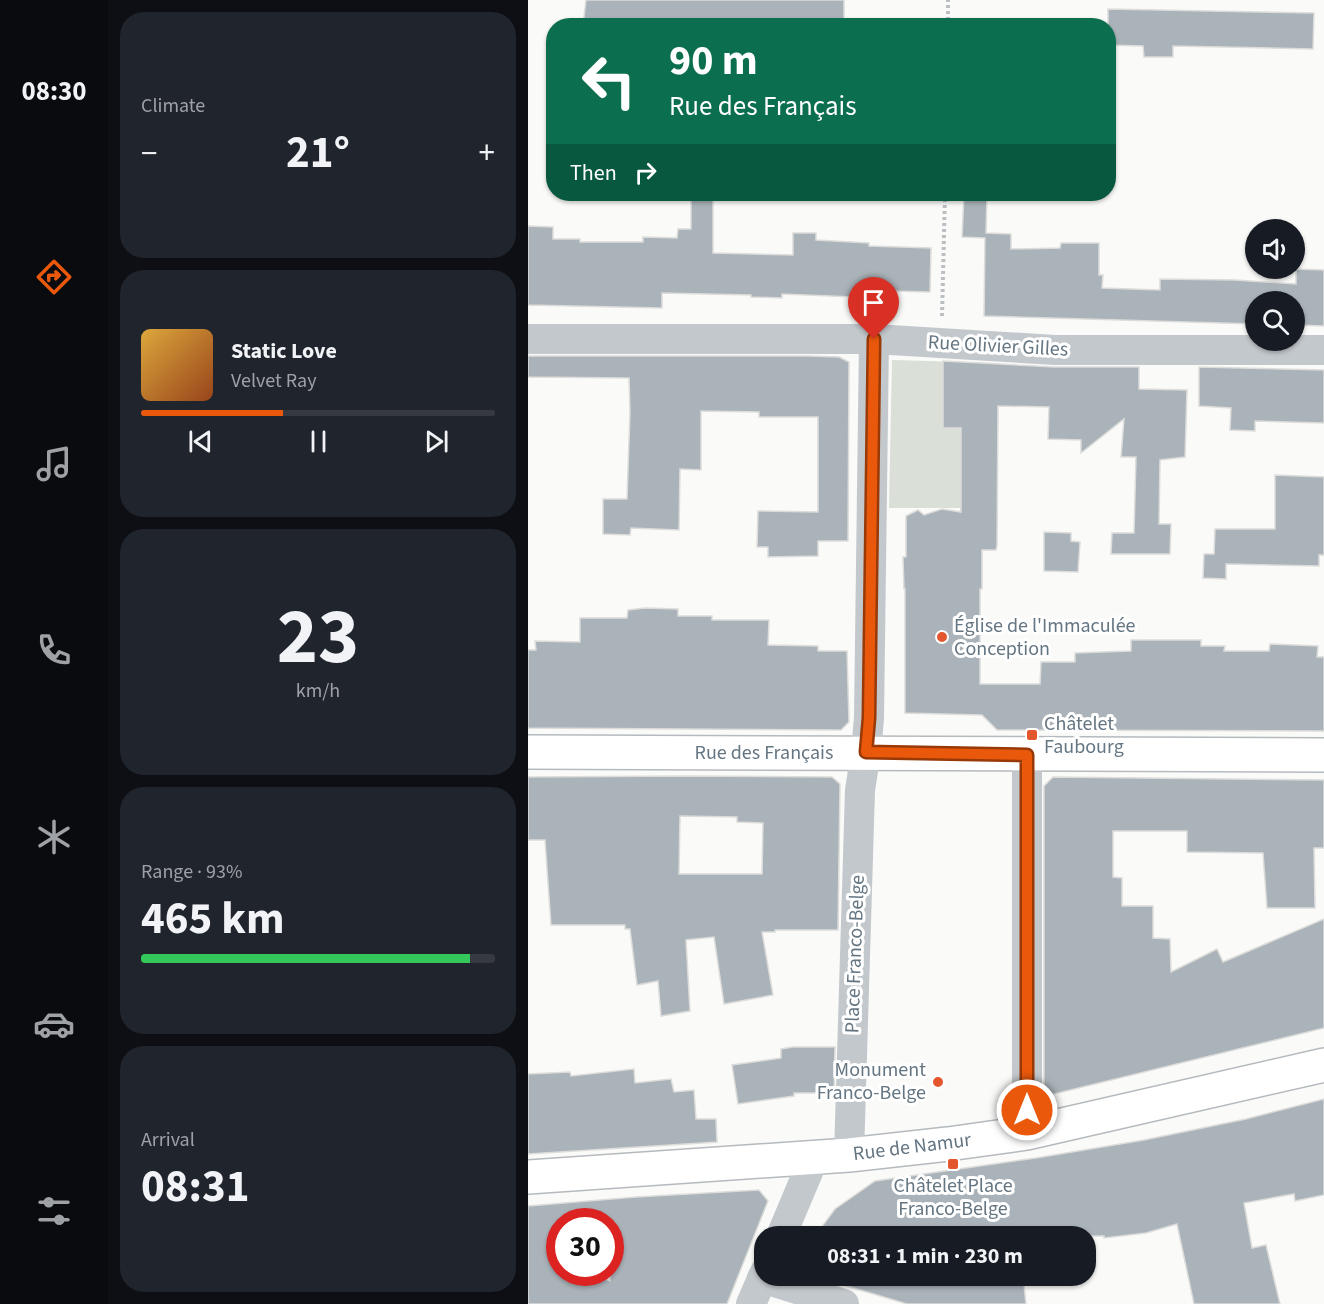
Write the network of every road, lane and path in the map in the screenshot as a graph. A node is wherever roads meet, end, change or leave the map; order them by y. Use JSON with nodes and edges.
{"nodes":[{"id":1,"x":948,"y":0,"type":"edge"},
{"id":2,"x":948,"y":18,"type":"edge"},
{"id":3,"x":945,"y":201,"type":"edge"},
{"id":4,"x":528,"y":339,"type":"edge"},
{"id":5,"x":874,"y":339,"type":"junction"},
{"id":6,"x":942,"y":344,"type":"junction"},
{"id":7,"x":1324,"y":351,"type":"edge"},
{"id":8,"x":528,"y":752,"type":"edge"},
{"id":9,"x":866,"y":752,"type":"junction"},
{"id":10,"x":1027,"y":755,"type":"junction"},
{"id":11,"x":1324,"y":755,"type":"edge"},
{"id":12,"x":1324,"y":1065,"type":"edge"},
{"id":13,"x":1027,"y":1133,"type":"junction"},
{"id":14,"x":849,"y":1155,"type":"junction"},
{"id":15,"x":814,"y":1158,"type":"junction"},
{"id":16,"x":528,"y":1177,"type":"edge"},
{"id":17,"x":785,"y":1226,"type":"edge"},
{"id":18,"x":764,"y":1286,"type":"edge"},
{"id":19,"x":844,"y":1304,"type":"edge"}],
"edges":[{"from":1,"to":2,"type":"path"},
{"from":3,"to":6,"type":"path"},
{"from":4,"to":5,"type":"street","name":"Rue Olivier Gilles"},
{"from":5,"to":6,"type":"street","name":"Rue Olivier Gilles"},
{"from":5,"to":9,"type":"street","name":"Place Franco-Belge"},
{"from":6,"to":7,"type":"street","name":"Rue Olivier Gilles"},
{"from":8,"to":9,"type":"main road","name":"Rue des Français"},
{"from":9,"to":10,"type":"main road","name":"Rue des Français"},
{"from":9,"to":14,"type":"street","name":"Place Franco-Belge"},
{"from":10,"to":11,"type":"main road","name":"Rue des Français"},
{"from":10,"to":13,"type":"street"},
{"from":12,"to":13,"type":"main road","name":"Rue de Namur"},
{"from":13,"to":14,"type":"main road","name":"Rue de Namur"},
{"from":14,"to":15,"type":"main road","name":"Rue de Namur"},
{"from":15,"to":16,"type":"main road","name":"Rue de Namur"},
{"from":15,"to":17,"type":"street"},
{"from":18,"to":19,"type":"street"}]}
